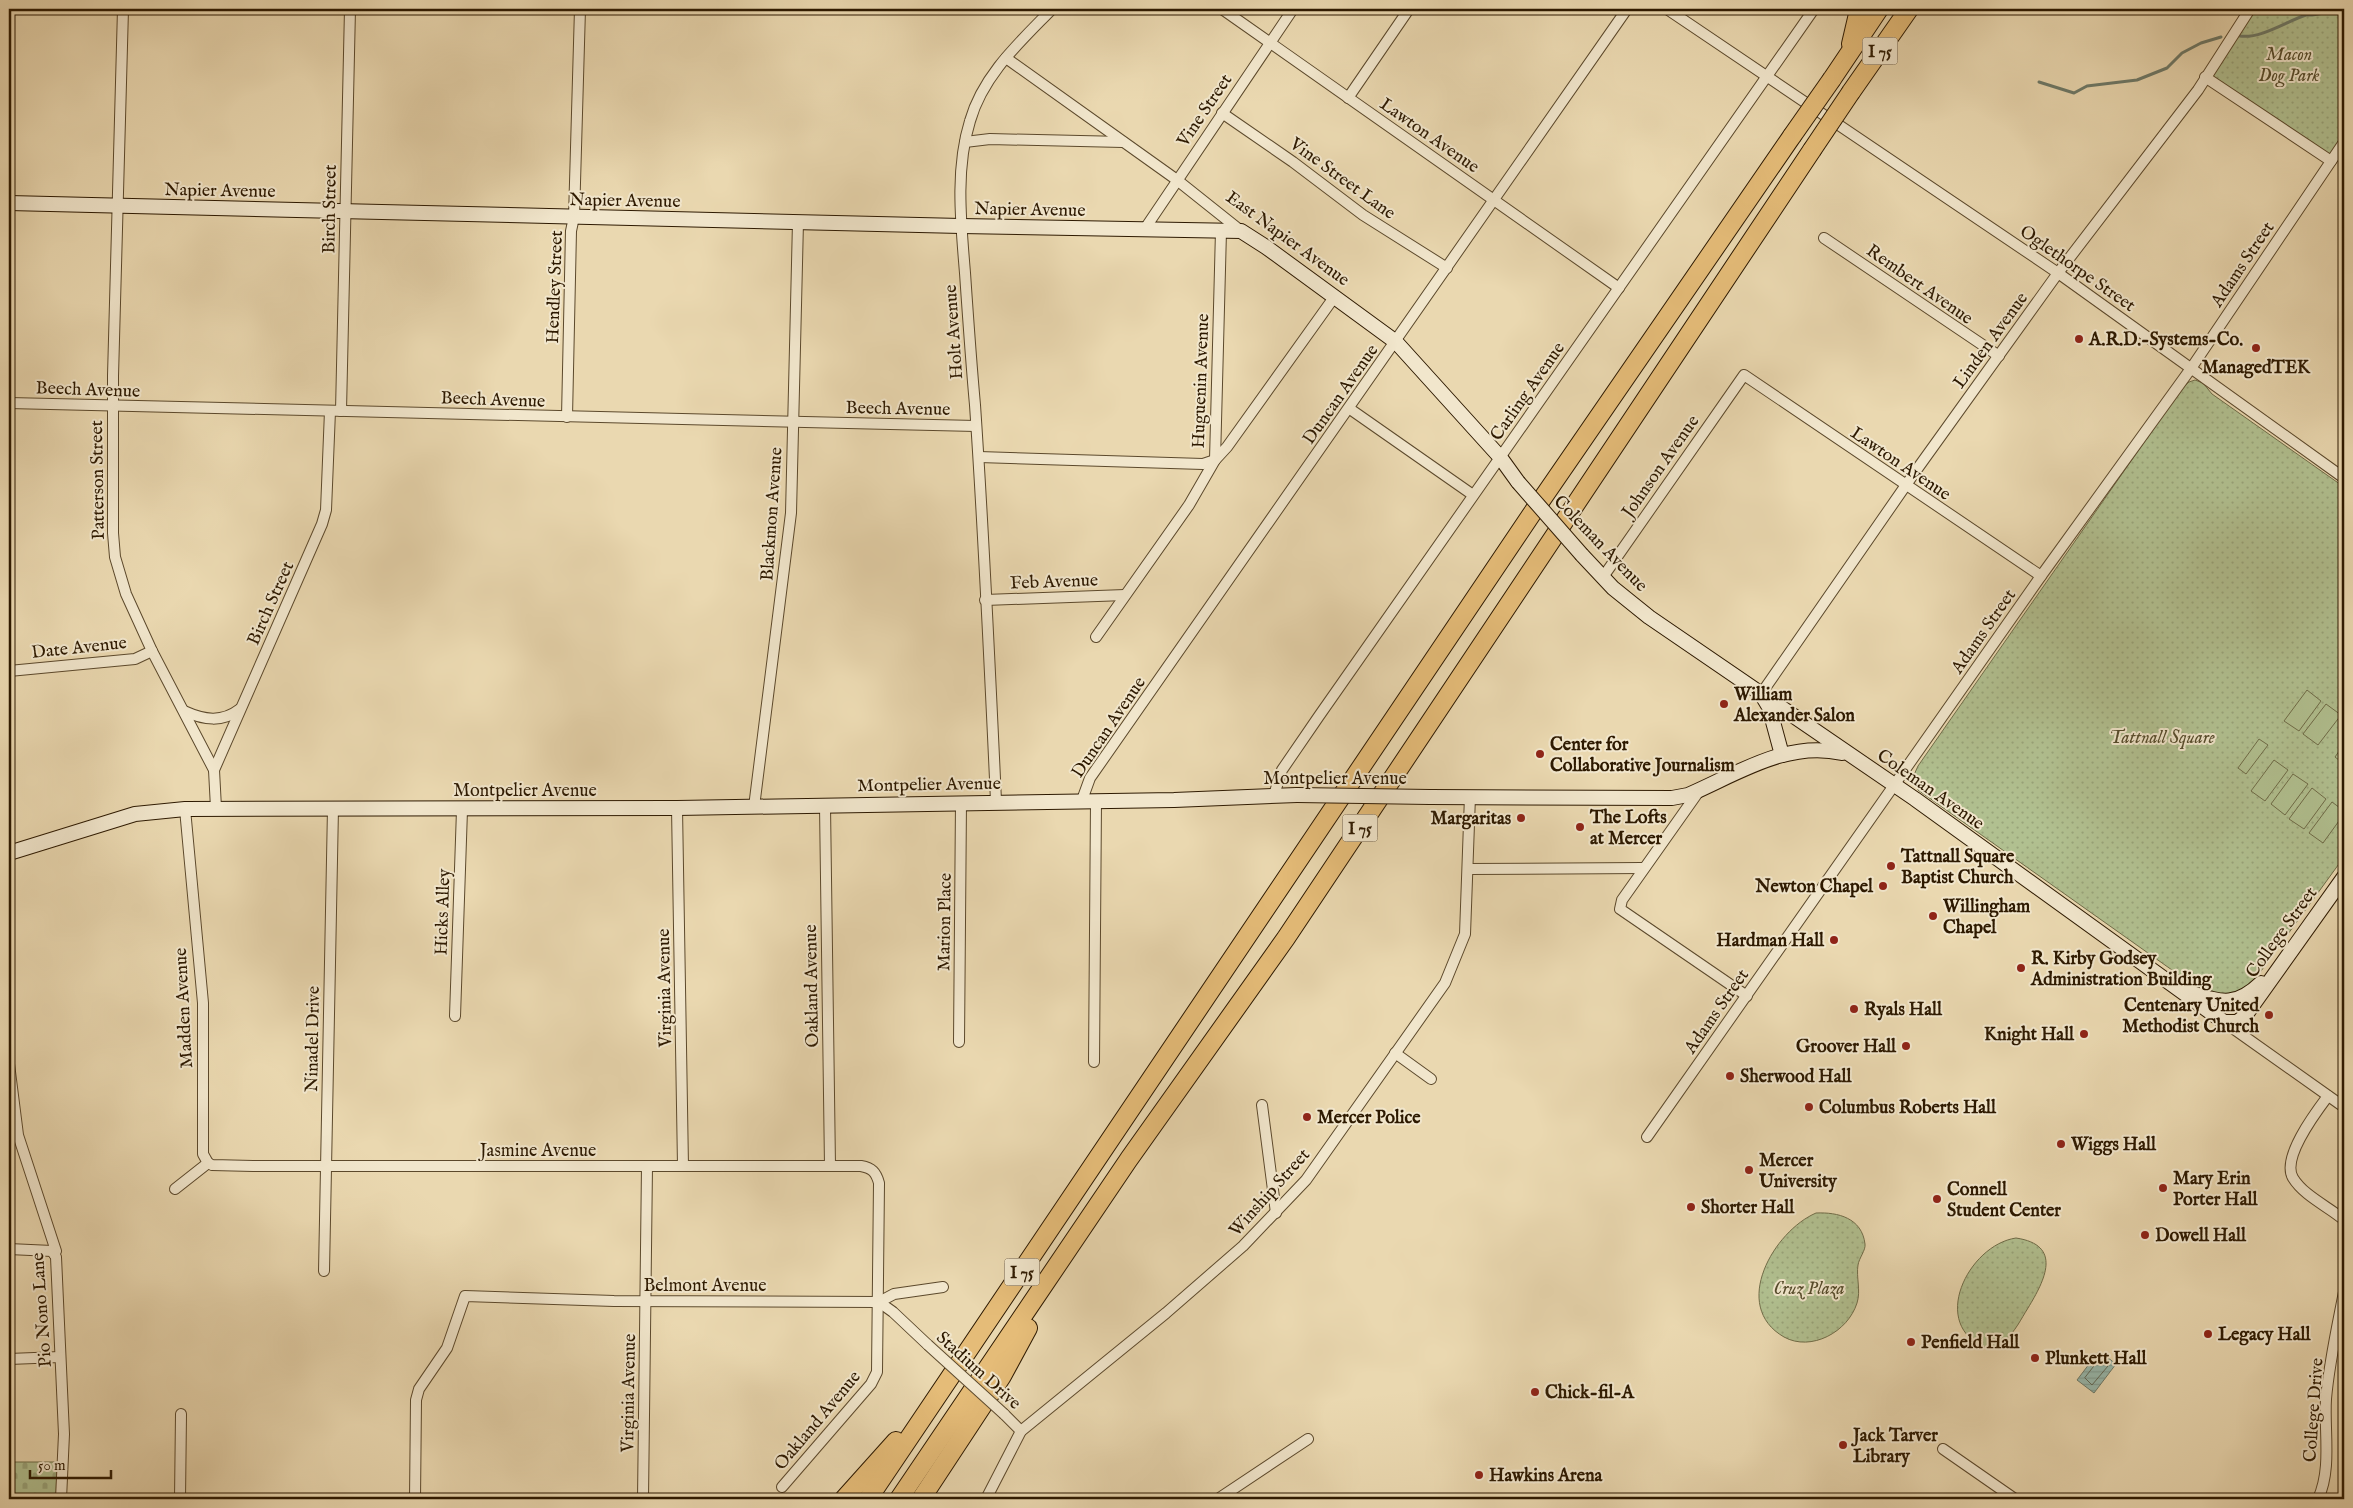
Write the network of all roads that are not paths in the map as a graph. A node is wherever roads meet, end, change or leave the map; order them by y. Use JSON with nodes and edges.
{"nodes":[{"id":1,"x":123,"y":9,"type":"edge"},
{"id":2,"x":350,"y":9,"type":"edge"},
{"id":3,"x":580,"y":9,"type":"edge"},
{"id":4,"x":1052,"y":9,"type":"edge"},
{"id":5,"x":1222,"y":9,"type":"edge"},
{"id":6,"x":1293,"y":9,"type":"edge"},
{"id":7,"x":1409,"y":9,"type":"edge"},
{"id":8,"x":1627,"y":9,"type":"edge"},
{"id":9,"x":1667,"y":9,"type":"edge"},
{"id":10,"x":1814,"y":9,"type":"edge"},
{"id":11,"x":1862,"y":9,"type":"edge"},
{"id":12,"x":1879,"y":9,"type":"edge"},
{"id":13,"x":1909,"y":9,"type":"edge"},
{"id":14,"x":2250,"y":9,"type":"edge"},
{"id":15,"x":1270,"y":42,"type":"junction"},
{"id":16,"x":1848,"y":55,"type":"junction"},
{"id":17,"x":1006,"y":58,"type":"junction"},
{"id":18,"x":1767,"y":77,"type":"junction"},
{"id":19,"x":2205,"y":77,"type":"junction"},
{"id":20,"x":1348,"y":98,"type":"junction"},
{"id":21,"x":1222,"y":113,"type":"junction"},
{"id":22,"x":964,"y":142,"type":"junction"},
{"id":23,"x":1123,"y":142,"type":"junction"},
{"id":24,"x":2344,"y":142,"type":"edge"},
{"id":25,"x":2337,"y":158,"type":"edge"},
{"id":26,"x":1177,"y":180,"type":"junction"},
{"id":27,"x":1495,"y":199,"type":"junction"},
{"id":28,"x":9,"y":203,"type":"edge"},
{"id":29,"x":118,"y":206,"type":"junction"},
{"id":30,"x":345,"y":211,"type":"junction"},
{"id":31,"x":574,"y":217,"type":"junction"},
{"id":32,"x":798,"y":222,"type":"junction"},
{"id":33,"x":961,"y":226,"type":"junction"},
{"id":34,"x":1144,"y":230,"type":"junction"},
{"id":35,"x":1221,"y":231,"type":"junction"},
{"id":36,"x":1241,"y":231,"type":"junction"},
{"id":37,"x":1824,"y":238,"type":"dead end"},
{"id":38,"x":1447,"y":268,"type":"junction"},
{"id":39,"x":2058,"y":273,"type":"junction"},
{"id":40,"x":1619,"y":288,"type":"junction"},
{"id":41,"x":1335,"y":296,"type":"junction"},
{"id":42,"x":1396,"y":342,"type":"junction"},
{"id":43,"x":1998,"y":356,"type":"junction"},
{"id":44,"x":2192,"y":367,"type":"junction"},
{"id":45,"x":1744,"y":375,"type":"joint"},
{"id":46,"x":9,"y":403,"type":"edge"},
{"id":47,"x":113,"y":406,"type":"junction"},
{"id":48,"x":1350,"y":408,"type":"junction"},
{"id":49,"x":330,"y":411,"type":"junction"},
{"id":50,"x":341,"y":411,"type":"junction"},
{"id":51,"x":567,"y":417,"type":"junction"},
{"id":52,"x":793,"y":422,"type":"junction"},
{"id":53,"x":976,"y":426,"type":"junction"},
{"id":54,"x":979,"y":458,"type":"junction"},
{"id":55,"x":1500,"y":458,"type":"junction"},
{"id":56,"x":1215,"y":460,"type":"junction"},
{"id":57,"x":2344,"y":478,"type":"edge"},
{"id":58,"x":1518,"y":482,"type":"joint"},
{"id":59,"x":1907,"y":486,"type":"junction"},
{"id":60,"x":1473,"y":495,"type":"junction"},
{"id":61,"x":2041,"y":576,"type":"junction"},
{"id":62,"x":1603,"y":577,"type":"junction"},
{"id":63,"x":1125,"y":595,"type":"junction"},
{"id":64,"x":985,"y":600,"type":"junction"},
{"id":65,"x":1096,"y":637,"type":"dead end"},
{"id":66,"x":152,"y":651,"type":"junction"},
{"id":67,"x":9,"y":671,"type":"edge"},
{"id":68,"x":1761,"y":694,"type":"junction"},
{"id":69,"x":241,"y":708,"type":"junction"},
{"id":70,"x":184,"y":711,"type":"junction"},
{"id":71,"x":1848,"y":754,"type":"junction"},
{"id":72,"x":1782,"y":755,"type":"junction"},
{"id":73,"x":214,"y":770,"type":"junction"},
{"id":74,"x":1896,"y":785,"type":"junction"},
{"id":75,"x":1700,"y":788,"type":"junction"},
{"id":76,"x":1274,"y":795,"type":"junction"},
{"id":77,"x":1470,"y":796,"type":"junction"},
{"id":78,"x":1089,"y":800,"type":"junction"},
{"id":79,"x":996,"y":801,"type":"junction"},
{"id":80,"x":961,"y":802,"type":"junction"},
{"id":81,"x":825,"y":806,"type":"junction"},
{"id":82,"x":754,"y":807,"type":"junction"},
{"id":83,"x":216,"y":808,"type":"junction"},
{"id":84,"x":333,"y":808,"type":"junction"},
{"id":85,"x":677,"y":808,"type":"junction"},
{"id":86,"x":184,"y":809,"type":"junction"},
{"id":87,"x":462,"y":810,"type":"junction"},
{"id":88,"x":9,"y":853,"type":"edge"},
{"id":89,"x":1643,"y":868,"type":"junction"},
{"id":90,"x":1468,"y":869,"type":"junction"},
{"id":91,"x":2344,"y":877,"type":"edge"},
{"id":92,"x":2281,"y":964,"type":"junction"},
{"id":93,"x":2177,"y":989,"type":"junction"},
{"id":94,"x":1747,"y":996,"type":"junction"},
{"id":95,"x":455,"y":1016,"type":"dead end"},
{"id":96,"x":2224,"y":1022,"type":"junction"},
{"id":97,"x":959,"y":1042,"type":"dead end"},
{"id":98,"x":1395,"y":1053,"type":"junction"},
{"id":99,"x":1094,"y":1062,"type":"dead end"},
{"id":100,"x":9,"y":1064,"type":"edge"},
{"id":101,"x":1431,"y":1079,"type":"dead end"},
{"id":102,"x":2328,"y":1096,"type":"junction"},
{"id":103,"x":1262,"y":1105,"type":"dead end"},
{"id":104,"x":2344,"y":1107,"type":"edge"},
{"id":105,"x":14,"y":1135,"type":"edge"},
{"id":106,"x":1647,"y":1137,"type":"dead end"},
{"id":107,"x":208,"y":1163,"type":"junction"},
{"id":108,"x":326,"y":1166,"type":"junction"},
{"id":109,"x":647,"y":1166,"type":"junction"},
{"id":110,"x":683,"y":1166,"type":"junction"},
{"id":111,"x":830,"y":1166,"type":"junction"},
{"id":112,"x":869,"y":1167,"type":"joint"},
{"id":113,"x":175,"y":1189,"type":"dead end"},
{"id":114,"x":1276,"y":1213,"type":"junction"},
{"id":115,"x":2344,"y":1220,"type":"edge"},
{"id":116,"x":9,"y":1249,"type":"edge"},
{"id":117,"x":54,"y":1254,"type":"junction"},
{"id":118,"x":324,"y":1271,"type":"dead end"},
{"id":119,"x":1049,"y":1279,"type":"junction"},
{"id":120,"x":944,"y":1287,"type":"dead end"},
{"id":121,"x":2344,"y":1292,"type":"edge"},
{"id":122,"x":646,"y":1301,"type":"junction"},
{"id":123,"x":878,"y":1302,"type":"junction"},
{"id":124,"x":60,"y":1357,"type":"junction"},
{"id":125,"x":9,"y":1360,"type":"edge"},
{"id":126,"x":949,"y":1380,"type":"junction"},
{"id":127,"x":181,"y":1414,"type":"dead end"},
{"id":128,"x":1022,"y":1431,"type":"junction"},
{"id":129,"x":1308,"y":1439,"type":"dead end"},
{"id":130,"x":1943,"y":1449,"type":"dead end"},
{"id":131,"x":782,"y":1487,"type":"dead end"},
{"id":132,"x":62,"y":1499,"type":"edge"},
{"id":133,"x":180,"y":1499,"type":"edge"},
{"id":134,"x":415,"y":1499,"type":"edge"},
{"id":135,"x":643,"y":1499,"type":"edge"},
{"id":136,"x":844,"y":1499,"type":"edge"},
{"id":137,"x":868,"y":1499,"type":"edge"},
{"id":138,"x":899,"y":1499,"type":"edge"},
{"id":139,"x":921,"y":1499,"type":"edge"},
{"id":140,"x":986,"y":1499,"type":"edge"},
{"id":141,"x":1218,"y":1499,"type":"edge"},
{"id":142,"x":2015,"y":1499,"type":"edge"},
{"id":143,"x":2318,"y":1499,"type":"edge"}],
"edges":[{"from":1,"to":29,"type":"street","name":"Patterson Street"},
{"from":2,"to":30,"type":"street","name":"Birch Street"},
{"from":3,"to":31,"type":"street","name":"Hendley Street"},
{"from":4,"to":17,"type":"street","name":"Holt Avenue"},
{"from":5,"to":15,"type":"street","name":"Lawton Avenue"},
{"from":6,"to":15,"type":"street","name":"Vine Street"},
{"from":7,"to":20,"type":"street"},
{"from":8,"to":27,"type":"street","name":"Duncan Avenue"},
{"from":9,"to":18,"type":"street","name":"Oglethorpe Street"},
{"from":10,"to":18,"type":"street","name":"Carling Avenue"},
{"from":11,"to":16,"type":"highway"},
{"from":12,"to":16,"type":"highway","number":"I 75"},
{"from":13,"to":119,"type":"highway","number":"I 75","bridge":true},
{"from":14,"to":19,"type":"street","name":"Linden Avenue"},
{"from":15,"to":20,"type":"street","name":"Lawton Avenue"},
{"from":15,"to":21,"type":"street","name":"Vine Street"},
{"from":16,"to":126,"type":"highway","number":"I 75","bridge":true},
{"from":17,"to":22,"type":"street","name":"Holt Avenue"},
{"from":17,"to":23,"type":"street","name":"East Napier Avenue"},
{"from":18,"to":39,"type":"street","name":"Oglethorpe Street"},
{"from":18,"to":40,"type":"street","name":"Carling Avenue"},
{"from":19,"to":25,"type":"street"},
{"from":19,"to":39,"type":"street","name":"Linden Avenue"},
{"from":20,"to":27,"type":"street","name":"Lawton Avenue"},
{"from":21,"to":26,"type":"street","name":"Vine Street"},
{"from":21,"to":38,"type":"street","name":"Vine Street Lane"},
{"from":22,"to":23,"type":"street"},
{"from":22,"to":33,"type":"street","name":"Holt Avenue"},
{"from":23,"to":26,"type":"street","name":"East Napier Avenue"},
{"from":24,"to":25,"type":"street","name":"Adams Street"},
{"from":25,"to":44,"type":"street","name":"Adams Street"},
{"from":26,"to":34,"type":"street","name":"Vine Street"},
{"from":26,"to":36,"type":"street","name":"East Napier Avenue"},
{"from":27,"to":38,"type":"street","name":"Duncan Avenue"},
{"from":27,"to":40,"type":"street","name":"Lawton Avenue"},
{"from":28,"to":29,"type":"street","name":"Napier Avenue"},
{"from":29,"to":30,"type":"street","name":"Napier Avenue"},
{"from":29,"to":47,"type":"street","name":"Patterson Street"},
{"from":30,"to":31,"type":"street","name":"Napier Avenue"},
{"from":30,"to":50,"type":"street","name":"Birch Street"},
{"from":31,"to":32,"type":"street","name":"Napier Avenue"},
{"from":31,"to":51,"type":"street","name":"Hendley Street"},
{"from":32,"to":33,"type":"street","name":"Napier Avenue"},
{"from":32,"to":52,"type":"street","name":"Blackmon Avenue"},
{"from":33,"to":34,"type":"street","name":"Napier Avenue"},
{"from":33,"to":53,"type":"street","name":"Holt Avenue"},
{"from":34,"to":35,"type":"street","name":"Napier Avenue"},
{"from":35,"to":36,"type":"street","name":"Napier Avenue"},
{"from":35,"to":56,"type":"street","name":"Huguenin Avenue"},
{"from":36,"to":41,"type":"street","name":"East Napier Avenue"},
{"from":37,"to":43,"type":"street","name":"Rembert Avenue"},
{"from":38,"to":42,"type":"street","name":"Duncan Avenue"},
{"from":39,"to":43,"type":"street","name":"Linden Avenue"},
{"from":39,"to":44,"type":"street","name":"Oglethorpe Street"},
{"from":40,"to":55,"type":"street","name":"Carling Avenue"},
{"from":41,"to":42,"type":"street","name":"East Napier Avenue"},
{"from":41,"to":56,"type":"street"},
{"from":42,"to":48,"type":"street","name":"Duncan Avenue"},
{"from":42,"to":55,"type":"street","name":"East Napier Avenue"},
{"from":43,"to":59,"type":"street","name":"Linden Avenue"},
{"from":44,"to":57,"type":"street","name":"Oglethorpe Street"},
{"from":44,"to":61,"type":"street","name":"Adams Street"},
{"from":45,"to":59,"type":"street","name":"Lawton Avenue"},
{"from":45,"to":62,"type":"street","name":"Johnson Avenue"},
{"from":46,"to":47,"type":"street","name":"Beech Avenue"},
{"from":47,"to":49,"type":"street","name":"Beech Avenue"},
{"from":47,"to":66,"type":"street","name":"Patterson Street"},
{"from":48,"to":60,"type":"street"},
{"from":48,"to":78,"type":"street","name":"Duncan Avenue"},
{"from":49,"to":50,"type":"street","name":"Beech Avenue"},
{"from":49,"to":69,"type":"street","name":"Birch Street"},
{"from":50,"to":51,"type":"street","name":"Beech Avenue"},
{"from":51,"to":52,"type":"street","name":"Beech Avenue"},
{"from":52,"to":53,"type":"street","name":"Beech Avenue"},
{"from":52,"to":82,"type":"street","name":"Blackmon Avenue"},
{"from":53,"to":54,"type":"street","name":"Holt Avenue"},
{"from":54,"to":56,"type":"street"},
{"from":54,"to":64,"type":"street","name":"Holt Avenue"},
{"from":55,"to":58,"type":"street","name":"East Napier Avenue"},
{"from":55,"to":60,"type":"street","name":"Carling Avenue"},
{"from":56,"to":63,"type":"street","name":"Huguenin Avenue"},
{"from":58,"to":62,"type":"street","name":"Coleman Avenue","bridge":true},
{"from":59,"to":61,"type":"street","name":"Lawton Avenue"},
{"from":59,"to":68,"type":"street","name":"Linden Avenue"},
{"from":60,"to":76,"type":"street","name":"Carling Avenue"},
{"from":61,"to":74,"type":"street","name":"Adams Street"},
{"from":62,"to":68,"type":"street","name":"Coleman Avenue"},
{"from":63,"to":64,"type":"street","name":"Feb Avenue"},
{"from":63,"to":65,"type":"street","name":"Huguenin Avenue"},
{"from":64,"to":79,"type":"street","name":"Holt Avenue"},
{"from":66,"to":67,"type":"street","name":"Date Avenue"},
{"from":66,"to":70,"type":"street","name":"Patterson Street"},
{"from":68,"to":71,"type":"street","name":"Coleman Avenue"},
{"from":68,"to":72,"type":"street"},
{"from":69,"to":70,"type":"street"},
{"from":69,"to":73,"type":"street","name":"Birch Street"},
{"from":70,"to":73,"type":"street","name":"Patterson Street"},
{"from":71,"to":72,"type":"street","name":"Montpelier Avenue"},
{"from":71,"to":74,"type":"street","name":"Coleman Avenue"},
{"from":72,"to":75,"type":"street","name":"Montpelier Avenue"},
{"from":73,"to":83,"type":"street","name":"Patterson Street"},
{"from":74,"to":93,"type":"street","name":"Coleman Avenue"},
{"from":74,"to":94,"type":"street","name":"Adams Street"},
{"from":75,"to":77,"type":"street","name":"Montpelier Avenue"},
{"from":75,"to":89,"type":"street"},
{"from":76,"to":77,"type":"street","name":"Montpelier Avenue","bridge":true},
{"from":76,"to":78,"type":"street","name":"Montpelier Avenue"},
{"from":77,"to":90,"type":"street","name":"Winship Street"},
{"from":78,"to":79,"type":"street","name":"Montpelier Avenue"},
{"from":78,"to":99,"type":"street","name":"Duncan Avenue"},
{"from":79,"to":80,"type":"street","name":"Montpelier Avenue"},
{"from":80,"to":81,"type":"street","name":"Montpelier Avenue"},
{"from":80,"to":97,"type":"street","name":"Marion Place"},
{"from":81,"to":82,"type":"street","name":"Montpelier Avenue"},
{"from":81,"to":111,"type":"street","name":"Oakland Avenue"},
{"from":82,"to":85,"type":"street","name":"Montpelier Avenue"},
{"from":83,"to":84,"type":"street","name":"Montpelier Avenue"},
{"from":83,"to":86,"type":"street","name":"Montpelier Avenue"},
{"from":84,"to":87,"type":"street","name":"Montpelier Avenue"},
{"from":84,"to":108,"type":"street","name":"Ninadel Drive"},
{"from":85,"to":87,"type":"street","name":"Montpelier Avenue"},
{"from":85,"to":110,"type":"street","name":"Virginia Avenue"},
{"from":86,"to":88,"type":"street","name":"Montpelier Avenue"},
{"from":86,"to":107,"type":"street","name":"Madden Avenue"},
{"from":87,"to":95,"type":"street","name":"Hicks Alley"},
{"from":89,"to":90,"type":"street"},
{"from":89,"to":94,"type":"street"},
{"from":90,"to":98,"type":"street","name":"Winship Street"},
{"from":91,"to":92,"type":"street","name":"College Street"},
{"from":92,"to":93,"type":"street"},
{"from":92,"to":96,"type":"street","name":"College Street"},
{"from":93,"to":96,"type":"street","name":"Coleman Avenue"},
{"from":94,"to":106,"type":"street","name":"Adams Street"},
{"from":96,"to":102,"type":"street"},
{"from":98,"to":101,"type":"street"},
{"from":98,"to":114,"type":"street","name":"Winship Street"},
{"from":100,"to":105,"type":"street","name":"Pio Nono Lane"},
{"from":102,"to":104,"type":"street"},
{"from":102,"to":115,"type":"street"},
{"from":103,"to":114,"type":"street"},
{"from":105,"to":117,"type":"street","name":"Pio Nono Lane"},
{"from":107,"to":108,"type":"street","name":"Jasmine Avenue"},
{"from":107,"to":113,"type":"street"},
{"from":108,"to":109,"type":"street","name":"Jasmine Avenue"},
{"from":108,"to":118,"type":"street","name":"Ninadel Drive"},
{"from":109,"to":110,"type":"street","name":"Jasmine Avenue"},
{"from":109,"to":122,"type":"street","name":"Virginia Avenue"},
{"from":110,"to":111,"type":"street","name":"Jasmine Avenue"},
{"from":111,"to":112,"type":"street","name":"Jasmine Avenue"},
{"from":112,"to":123,"type":"street","name":"Oakland Avenue"},
{"from":114,"to":128,"type":"street","name":"Winship Street"},
{"from":116,"to":117,"type":"street"},
{"from":117,"to":124,"type":"street","name":"Pio Nono Lane"},
{"from":119,"to":138,"type":"highway","number":"I 75"},
{"from":119,"to":139,"type":"highway"},
{"from":120,"to":123,"type":"street","name":"Belmont Avenue"},
{"from":121,"to":143,"type":"street","name":"College Drive"},
{"from":122,"to":123,"type":"street","name":"Belmont Avenue"},
{"from":122,"to":134,"type":"street","name":"Belmont Avenue"},
{"from":122,"to":135,"type":"street","name":"Virginia Avenue"},
{"from":123,"to":128,"type":"street","name":"Stadium Drive","bridge":true},
{"from":123,"to":131,"type":"street","name":"Oakland Avenue"},
{"from":124,"to":125,"type":"street"},
{"from":124,"to":132,"type":"street","name":"Pio Nono Lane"},
{"from":126,"to":136,"type":"highway"},
{"from":126,"to":137,"type":"highway","number":"I 75"},
{"from":127,"to":133,"type":"street"},
{"from":128,"to":140,"type":"street","name":"Stadium Drive"},
{"from":129,"to":141,"type":"street"},
{"from":130,"to":142,"type":"street"}]}
